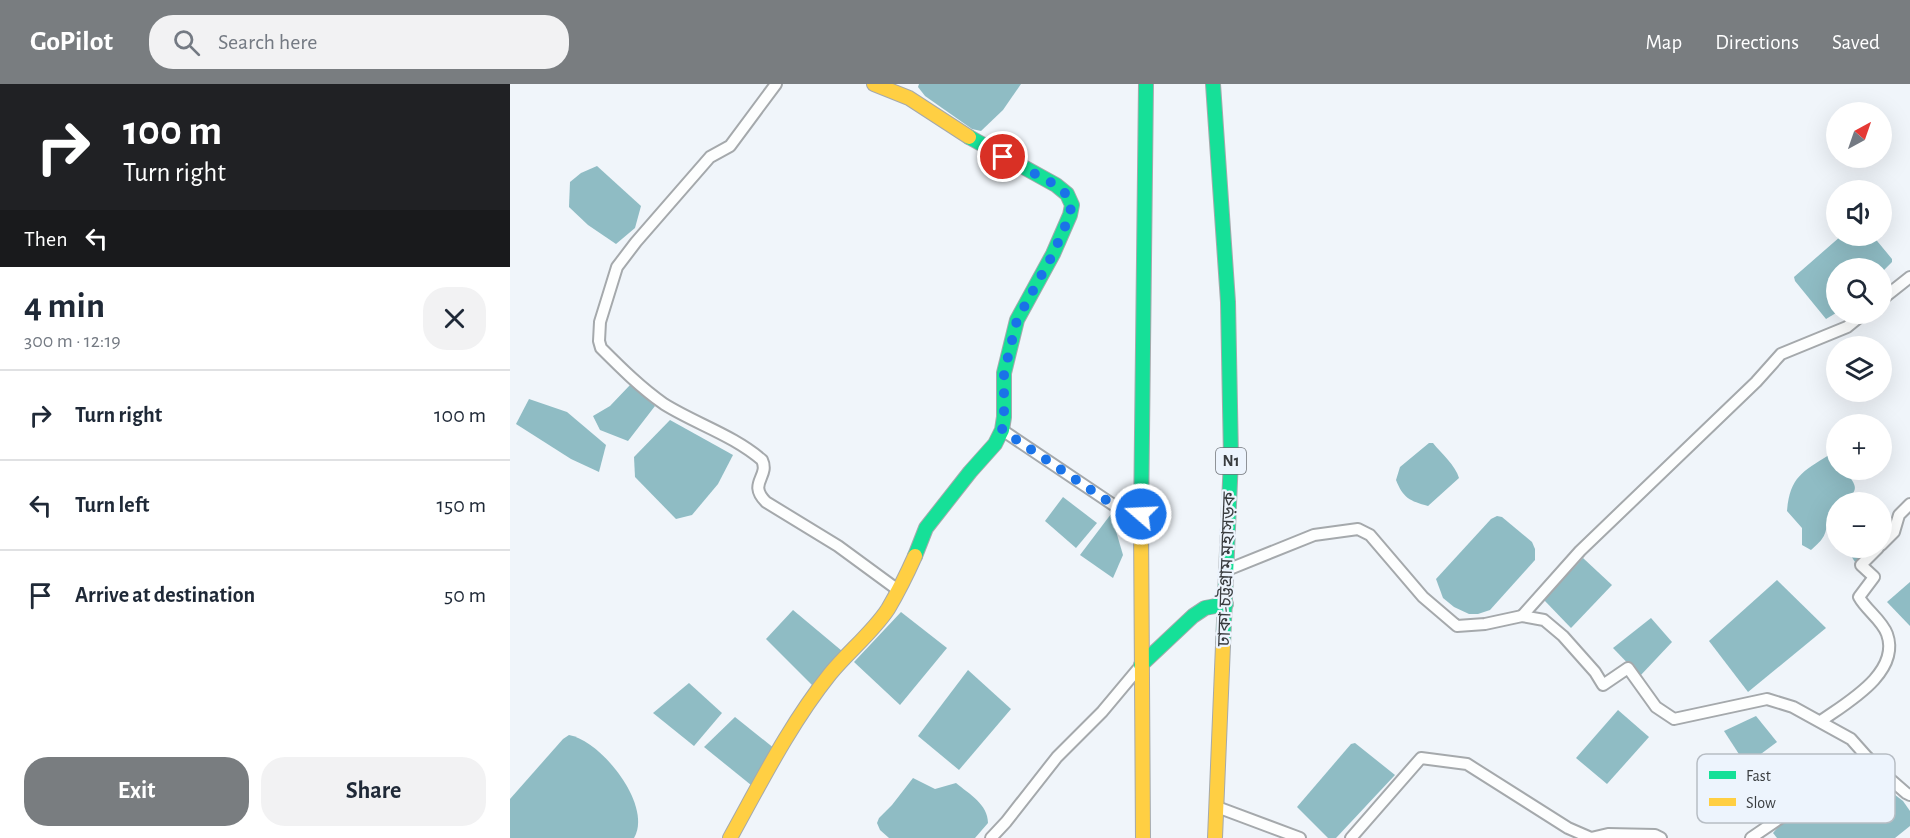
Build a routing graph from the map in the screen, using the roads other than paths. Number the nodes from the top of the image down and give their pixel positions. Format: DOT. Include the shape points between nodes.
graph roads {
  1 [pos="776,84"];
  2 [pos="874,84"];
  3 [pos="1146,84"];
  4 [pos="1213,84"];
  5 [pos="1910,277"];
  6 [pos="1892,291"];
  7 [pos="1851,324"];
  8 [pos="1002,430"];
  9 [pos="1910,504"];
  10 [pos="1141,514"];
  11 [pos="1892,534"];
  12 [pos="1868,558"];
  13 [pos="1227,570"];
  14 [pos="898,590"];
  15 [pos="1226,604"];
  16 [pos="1522,616"];
  17 [pos="1141,665"];
  18 [pos="1821,721"];
  19 [pos="1864,754"];
  20 [pos="1895,784"];
  21 [pos="1910,795"];
  22 [pos="1217,807"];
  23 [pos="1773,823"];
  24 [pos="730,838"];
  25 [pos="991,838"];
  26 [pos="1143,838"];
  27 [pos="1215,838"];
  28 [pos="1300,838"];
  29 [pos="1351,838"];
  30 [pos="1591,838"];
  31 [pos="1660,838"];
  32 [pos="1751,838"];
  1 -- 14 [label="street" via="730,146 710,157 617,267 600,322 599,340 601,348 635,381 665,404 762,460 758,489 766,502 838,546"];
  2 -- 8 [label="main road" via="909,98 1067,195 1070,215 1017,320 1004,373"];
  3 -- 10 [label="main road"];
  4 -- 13 [label="main road, ঢাকা-চট্টগ্রাম মহাসড়ক / N1" via="1228,302 1231,458"];
  5 -- 6 [label="street"];
  7 -- 16 [label="street" via="1781,354 1580,551"];
  8 -- 10 [label="street" via="1118,508"];
  8 -- 14 [label="main road" via="995,444 926,528"];
  9 -- 11 [label="street" via="1899,515"];
  10 -- 17 [label="main road"];
  12 -- 18 [label="street" via="1861,565 1874,577 1860,597 1887,634 1889,651 1883,670 1865,690"];
  13 -- 15 [label="main road, ঢাকা-চট্টগ্রাম মহাসড়ক / N1"];
  13 -- 16 [label="street" via="1314,535 1358,530 1370,535 1423,597 1457,626"];
  14 -- 24 [label="main road" via="887,610 830,674 801,715"];
  15 -- 17 [label="main road" via="1205,608 1193,616"];
  15 -- 22 [label="main road, ঢাকা-চট্টগ্রাম মহাসড়ক / N1"];
  16 -- 18 [label="street" via="1544,620 1603,684 1628,668 1656,707 1674,719 1767,699"];
  17 -- 25 [label="street" via="1057,757"];
  17 -- 26 [label="main road"];
  18 -- 19 [label="street" via="1851,739"];
  20 -- 21 [label="street"];
  22 -- 27 [label="main road, ঢাকা-চট্টগ্রাম মহাসড়ক / N1"];
  22 -- 28 [label="street"];
  23 -- 32 [label="street"];
  29 -- 30 [label="street" via="1421,758 1467,764 1568,828"];
  30 -- 31 [label="street" via="1608,834"];
}
